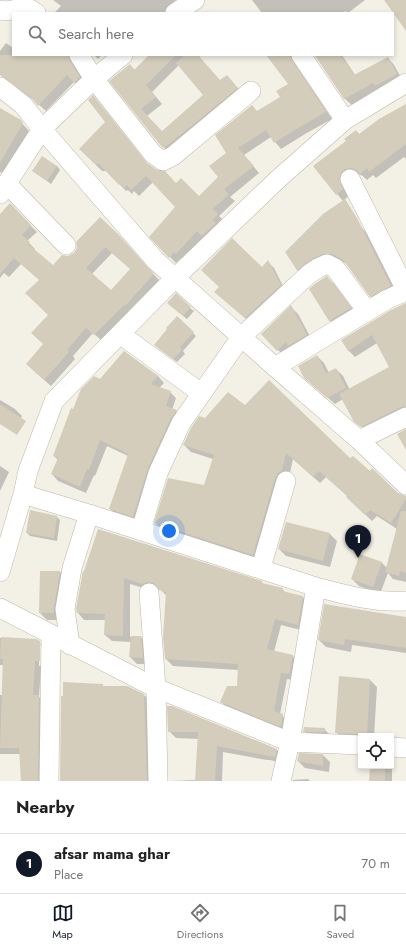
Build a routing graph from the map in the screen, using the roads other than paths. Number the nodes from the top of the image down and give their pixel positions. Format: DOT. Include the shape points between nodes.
graph roads {
  1 [pos="194,0"];
  2 [pos="0,10"];
  3 [pos="34,12"];
  4 [pos="176,12"];
  5 [pos="80,56"];
  6 [pos="122,56"];
  7 [pos="302,56"];
  8 [pos="94,79"];
  9 [pos="406,83"];
  10 [pos="0,87"];
  11 [pos="251,91"];
  12 [pos="345,120"];
  13 [pos="42,129"];
  14 [pos="350,179"];
  15 [pos="4,189"];
  16 [pos="66,246"];
  17 [pos="175,278"];
  18 [pos="406,290"];
  19 [pos="367,311"];
  20 [pos="120,334"];
  21 [pos="241,337"];
  22 [pos="275,367"];
  23 [pos="202,393"];
  24 [pos="406,417"];
  25 [pos="359,440"];
  26 [pos="286,481"];
  27 [pos="406,485"];
  28 [pos="23,494"];
  29 [pos="89,514"];
  30 [pos="141,530"];
  31 [pos="261,568"];
  32 [pos="0,572"];
  33 [pos="316,587"];
  34 [pos="149,593"];
  35 [pos="406,601"];
  36 [pos="0,608"];
  37 [pos="51,635"];
  38 [pos="70,645"];
  39 [pos="156,688"];
  40 [pos="290,742"];
  41 [pos="358,745"];
  42 [pos="394,747"];
  43 [pos="406,748"];
  44 [pos="49,781"];
  45 [pos="158,781"];
  46 [pos="281,781"];
  1 -- 4 [label="street"];
  2 -- 3 [label="street" via="11,11 27,7"];
  5 -- 8 [label="street"];
  6 -- 8 [label="street"];
  7 -- 12 [label="street"];
  8 -- 11 [label="street" via="153,154 163,161 173,156"];
  8 -- 13 [label="street"];
  9 -- 12 [label="street"];
  10 -- 13 [label="street" via="23,105"];
  12 -- 17 [label="street" via="277,180"];
  13 -- 15 [label="street"];
  13 -- 17 [label="street" via="156,261"];
  14 -- 18 [label="street"];
  15 -- 16 [label="street"];
  17 -- 20 [label="street"];
  17 -- 21 [label="street"];
  18 -- 19 [label="street"];
  19 -- 21 [label="street" via="335,268 327,264 309,274"];
  19 -- 22 [label="street"];
  20 -- 23 [label="street"];
  20 -- 28 [label="street" via="54,401 28,471"];
  21 -- 22 [label="street"];
  21 -- 23 [label="street"];
  22 -- 25 [label="street"];
  23 -- 30 [label="street" via="180,424 168,450 158,473"];
  24 -- 25 [label="street"];
  25 -- 27 [label="street"];
  26 -- 31 [label="street"];
  28 -- 29 [label="street"];
  28 -- 32 [label="street"];
  29 -- 30 [label="street"];
  29 -- 38 [label="street" via="72,568 65,609"];
  30 -- 31 [label="street"];
  31 -- 33 [label="street"];
  33 -- 35 [label="street" via="376,600"];
  33 -- 40 [label="street"];
  34 -- 39 [label="street"];
  36 -- 37 [label="street"];
  37 -- 38 [label="street"];
  37 -- 44 [label="street"];
  38 -- 39 [label="street"];
  39 -- 40 [label="street"];
  39 -- 45 [label="street"];
  40 -- 41 [label="street"];
  40 -- 46 [label="street"];
  42 -- 43 [label="street"];
}
